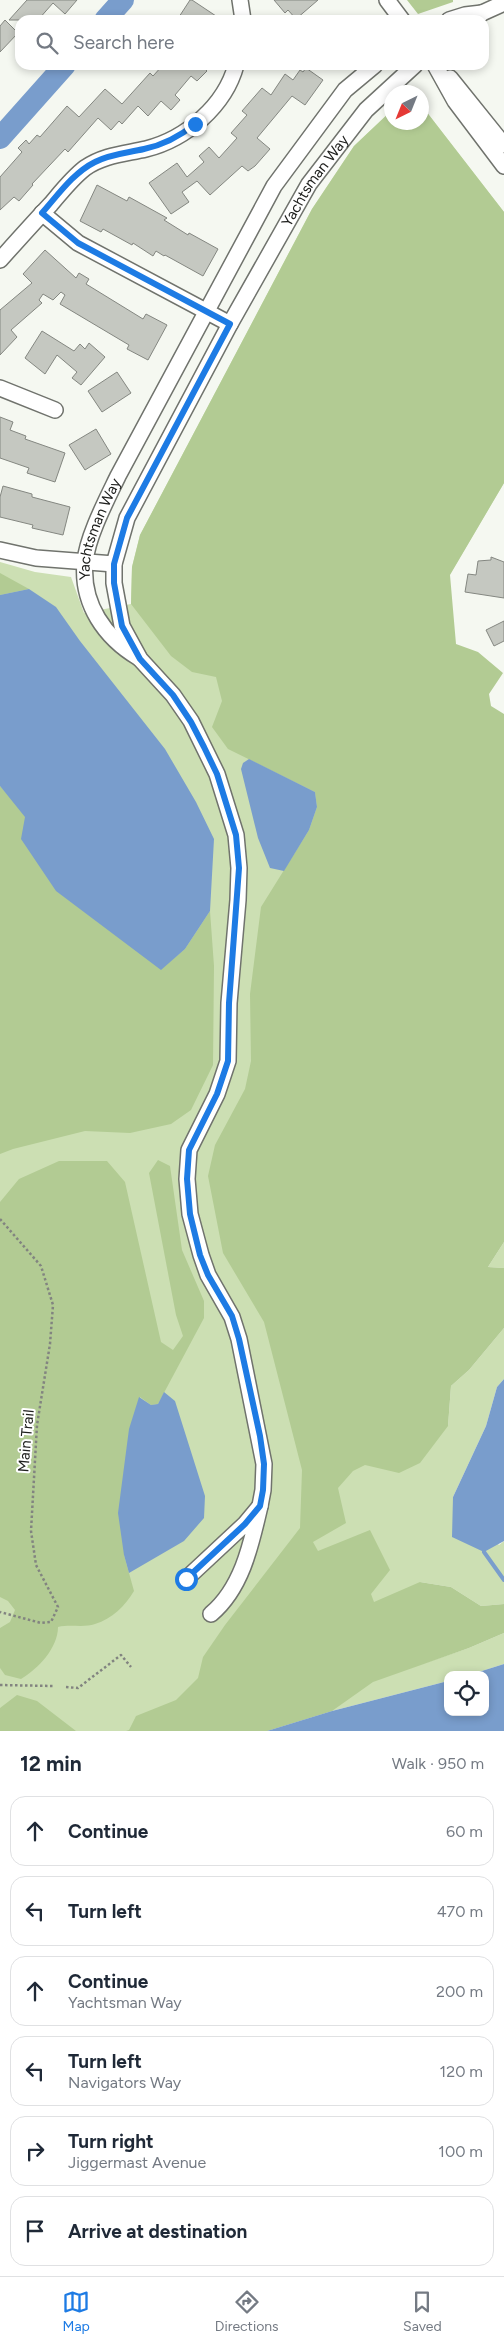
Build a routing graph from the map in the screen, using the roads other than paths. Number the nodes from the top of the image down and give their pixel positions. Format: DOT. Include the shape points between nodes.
graph roads {
  1 [pos="240,0"];
  2 [pos="387,0"];
  3 [pos="504,2"];
  4 [pos="242,15"];
  5 [pos="398,15"];
  6 [pos="481,15"];
  7 [pos="234,70"];
  8 [pos="369,70"];
  9 [pos="410,70"];
  10 [pos="438,70"];
  11 [pos="442,70"];
  12 [pos="504,145"];
  13 [pos="504,166"];
  14 [pos="42,213"];
  15 [pos="0,260"];
  16 [pos="207,312"];
  17 [pos="230,324"];
  18 [pos="0,388"];
  19 [pos="55,410"];
  20 [pos="0,550"];
  21 [pos="85,562"];
  22 [pos="114,564"];
  23 [pos="140,659"];
  24 [pos="260,1506"];
  25 [pos="186,1579"];
  26 [pos="211,1614"];
  1 -- 4 [label="street"];
  2 -- 5 [label="street"];
  3 -- 6 [label="street"];
  7 -- 14 [label="street" via="224,93 182,134 145,149 94,162 73,178"];
  8 -- 16 [label="street, Yachtsman Way" via="346,90 274,186"];
  9 -- 17 [label="street, Yachtsman Way" via="346,132 308,184"];
  10 -- 13 [label="street" via="456,101"];
  11 -- 12 [label="street"];
  14 -- 15 [label="street"];
  14 -- 16 [label="street" via="78,243"];
  16 -- 17 [label="street"];
  16 -- 21 [label="street, Yachtsman Way" via="118,476 99,516"];
  17 -- 22 [label="street, Yachtsman Way" via="127,518"];
  18 -- 19 [label="street"];
  20 -- 21 [label="street" via="36,558"];
  21 -- 22 [label="street"];
  21 -- 23 [label="street, Yachtsman Way" via="92,607 103,628 120,647"];
  22 -- 23 [label="street, Yachtsman Way" via="122,626"];
  23 -- 24 [label="street" via="173,695 191,722 217,774 236,835 238,900 229,1003 228,1061 217,1094 189,1150 187,1179 190,1214 200,1255 232,1316 239,1339 264,1464"];
  24 -- 25 [label="street"];
  24 -- 26 [label="street" via="235,1586 223,1604"];
}
